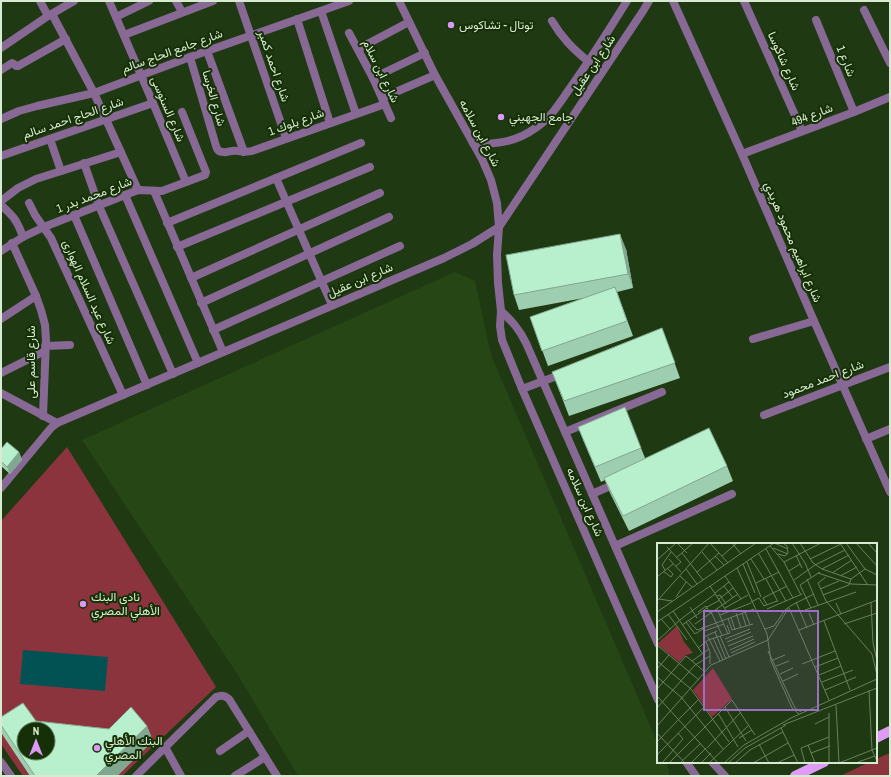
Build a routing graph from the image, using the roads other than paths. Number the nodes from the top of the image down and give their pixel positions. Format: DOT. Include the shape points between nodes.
graph roads {
  1 [pos="40,1"];
  2 [pos="74,1"];
  3 [pos="109,1"];
  4 [pos="149,1"];
  5 [pos="176,1"];
  6 [pos="213,1"];
  7 [pos="239,1"];
  8 [pos="349,1"];
  9 [pos="399,1"];
  10 [pos="627,1"];
  11 [pos="649,1"];
  12 [pos="673,1"];
  13 [pos="744,1"];
  14 [pos="864,10"];
  15 [pos="322,11"];
  16 [pos="182,12"];
  17 [pos="50,15"];
  18 [pos="116,17"];
  19 [pos="297,19"];
  20 [pos="816,20"];
  21 [pos="552,21"];
  22 [pos="409,22"];
  23 [pos="349,34"];
  24 [pos="124,35"];
  25 [pos="251,36"];
  26 [pos="66,39"];
  27 [pos="1,48"];
  28 [pos="358,49"];
  29 [pos="207,51"];
  30 [pos="424,53"];
  31 [pos="190,57"];
  32 [pos="589,62"];
  33 [pos="890,63"];
  34 [pos="1,70"];
  35 [pos="141,75"];
  36 [pos="435,75"];
  37 [pos="373,78"];
  38 [pos="94,93"];
  39 [pos="890,97"];
  40 [pos="384,101"];
  41 [pos="153,102"];
  42 [pos="182,112"];
  43 [pos="854,112"];
  44 [pos="356,114"];
  45 [pos="391,118"];
  46 [pos="1,119"];
  47 [pos="106,119"];
  48 [pos="330,123"];
  49 [pos="802,131"];
  50 [pos="286,138"];
  51 [pos="50,139"];
  52 [pos="361,143"];
  53 [pos="473,143"];
  54 [pos="216,146"];
  55 [pos="121,152"];
  56 [pos="244,152"];
  57 [pos="742,154"];
  58 [pos="1,156"];
  59 [pos="84,163"];
  60 [pos="370,167"];
  61 [pos="61,171"];
  62 [pos="276,178"];
  63 [pos="186,182"];
  64 [pos="138,190"];
  65 [pos="154,191"];
  66 [pos="380,193"];
  67 [pos="125,195"];
  68 [pos="1,201"];
  69 [pos="29,202"];
  70 [pos="287,202"];
  71 [pos="1,206"];
  72 [pos="99,206"];
  73 [pos="74,216"];
  74 [pos="389,217"];
  75 [pos="167,223"];
  76 [pos="44,227"];
  77 [pos="499,227"];
  78 [pos="299,229"];
  79 [pos="24,237"];
  80 [pos="12,243"];
  81 [pos="400,246"];
  82 [pos="177,247"];
  83 [pos="1,251"];
  84 [pos="310,253"];
  85 [pos="191,278"];
  86 [pos="322,281"];
  87 [pos="36,296"];
  88 [pos="201,303"];
  89 [pos="332,305"];
  90 [pos="501,311"];
  91 [pos="1,319"];
  92 [pos="814,321"];
  93 [pos="213,330"];
  94 [pos="753,339"];
  95 [pos="70,345"];
  96 [pos="45,348"];
  97 [pos="223,352"];
  98 [pos="198,363"];
  99 [pos="890,367"];
  100 [pos="570,371"];
  101 [pos="1,373"];
  102 [pos="173,374"];
  103 [pos="542,382"];
  104 [pos="147,385"];
  105 [pos="842,385"];
  106 [pos="522,389"];
  107 [pos="662,392"];
  108 [pos="1,393"];
  109 [pos="123,395"];
  110 [pos="764,414"];
  111 [pos="43,416"];
  112 [pos="57,424"];
  113 [pos="890,429"];
  114 [pos="564,432"];
  115 [pos="866,439"];
  116 [pos="627,478"];
  117 [pos="4,479"];
  118 [pos="1,488"];
  119 [pos="890,492"];
  120 [pos="592,494"];
  121 [pos="732,494"];
  122 [pos="615,546"];
  123 [pos="657,642"];
  124 [pos="657,698"];
  125 [pos="249,731"];
  126 [pos="890,731"];
  127 [pos="877,738"];
  128 [pos="165,747"];
  129 [pos="220,751"];
  130 [pos="265,757"];
  131 [pos="1,762"];
  132 [pos="687,763"];
  133 [pos="713,763"];
  134 [pos="822,763"];
  135 [pos="11,776"];
  136 [pos="136,776"];
  137 [pos="181,776"];
  138 [pos="235,776"];
  139 [pos="277,776"];
  140 [pos="696,776"];
  141 [pos="725,776"];
  142 [pos="794,776"];
  1 -- 17 [label="street"];
  2 -- 17 [label="street"];
  3 -- 18 [label="street, شارع السنوسى"];
  4 -- 18 [label="street"];
  5 -- 16 [label="street"];
  6 -- 16 [label="street"];
  7 -- 25 [label="street, شارع احمد كمبر"];
  8 -- 15 [label="street, شارع جامع الحاج سالم"];
  9 -- 22 [label="street, شارع ابن سلامه"];
  10 -- 32 [label="street, شارع ابن عقيل"];
  11 -- 77 [label="street, شارع ابن عقيل"];
  12 -- 57 [label="street, شارع ابراهيم محمود هريدي"];
  13 -- 49 [label="street, شارع شاكوسا"];
  14 -- 33 [label="street"];
  15 -- 19 [label="street, شارع جامع الحاج سالم"];
  15 -- 44 [label="street"];
  16 -- 24 [label="street"];
  17 -- 26 [label="street"];
  17 -- 27 [label="street"];
  18 -- 24 [label="street, شارع السنوسى"];
  19 -- 25 [label="street, شارع جامع الحاج سالم"];
  19 -- 48 [label="street"];
  20 -- 43 [label="street, شارع 1"];
  21 -- 32 [label="street" via="576,52"];
  22 -- 28 [label="street"];
  22 -- 30 [label="street, شارع ابن سلامه"];
  23 -- 28 [label="street, شارع ابن سلام"];
  24 -- 35 [label="street, شارع السنوسى"];
  25 -- 29 [label="street, شارع جامع الحاج سالم"];
  25 -- 50 [label="street, شارع احمد كمبر"];
  26 -- 34 [label="street" via="18,66 12,63"];
  26 -- 38 [label="street"];
  28 -- 37 [label="street, شارع ابن سلام"];
  29 -- 31 [label="street, شارع جامع الحاج سالم"];
  29 -- 56 [label="street"];
  30 -- 36 [label="street, شارع ابن سلامه"];
  30 -- 37 [label="street"];
  31 -- 35 [label="street, شارع جامع الحاج سالم"];
  31 -- 54 [label="street, شارع الخرسا"];
  32 -- 53 [label="street, شارع ابن عقيل" via="553,112 534,130 499,143"];
  35 -- 38 [label="street, شارع جامع الحاج سالم"];
  35 -- 41 [label="street, شارع السنوسى"];
  36 -- 40 [label="street, شارع بلوك 1"];
  36 -- 53 [label="street, شارع ابن سلامه"];
  37 -- 40 [label="street, شارع ابن سلام"];
  38 -- 46 [label="street, شارع جامع الحاج سالم" via="19,111"];
  38 -- 47 [label="street"];
  39 -- 43 [label="street, شارع 494"];
  40 -- 44 [label="street, شارع بلوك 1"];
  40 -- 45 [label="street, شارع ابن سلام"];
  41 -- 47 [label="street, شارع الحاج احمد سالم"];
  41 -- 63 [label="street, شارع السنوسى"];
  42 -- 63 [label="street, شارع محمد بدر 1" via="206,172 203,176"];
  43 -- 49 [label="street, شارع 494"];
  44 -- 48 [label="street, شارع بلوك 1"];
  47 -- 51 [label="street, شارع الحاج احمد سالم"];
  47 -- 55 [label="street"];
  48 -- 50 [label="street, شارع بلوك 1"];
  49 -- 57 [label="street, شارع 494"];
  50 -- 56 [label="street, شارع بلوك 1"];
  51 -- 58 [label="street, شارع الحاج احمد سالم"];
  51 -- 61 [label="street"];
  52 -- 62 [label="street"];
  53 -- 77 [label="street, شارع ابن سلامه" via="491,180 497,203"];
  54 -- 56 [label="street, شارع بلوك 1" via="221,152"];
  55 -- 59 [label="street"];
  55 -- 64 [label="street"];
  57 -- 92 [label="street, شارع ابراهيم محمود هريدي"];
  59 -- 61 [label="street"];
  59 -- 72 [label="street"];
  60 -- 70 [label="street"];
  61 -- 68 [label="street" via="27,183"];
  62 -- 70 [label="street"];
  62 -- 75 [label="street"];
  63 -- 65 [label="street, شارع محمد بدر 1" via="162,191"];
  64 -- 65 [label="street, شارع محمد بدر 1"];
  64 -- 67 [label="street, شارع محمد بدر 1"];
  65 -- 75 [label="street"];
  66 -- 78 [label="street"];
  67 -- 72 [label="street, شارع محمد بدر 1"];
  67 -- 98 [label="street"];
  69 -- 76 [label="street, شارع عبد السلام الهوارى" via="35,216"];
  70 -- 78 [label="street"];
  70 -- 82 [label="street"];
  71 -- 79 [label="street" via="16,219"];
  72 -- 73 [label="street, شارع محمد بدر 1"];
  72 -- 102 [label="street"];
  73 -- 76 [label="street, شارع محمد بدر 1"];
  73 -- 104 [label="street"];
  74 -- 84 [label="street"];
  75 -- 82 [label="street"];
  76 -- 79 [label="street, شارع محمد بدر 1"];
  76 -- 109 [label="street, شارع عبد السلام الهوارى" via="54,243"];
  77 -- 89 [label="street, شارع ابن عقيل" via="458,251"];
  77 -- 90 [label="street, شارع ابن سلامه" via="497,255"];
  78 -- 84 [label="street"];
  78 -- 85 [label="street"];
  79 -- 80 [label="street, شارع محمد بدر 1"];
  80 -- 83 [label="street, شارع محمد بدر 1"];
  80 -- 87 [label="street, شارع قاسم على"];
  81 -- 86 [label="street"];
  82 -- 85 [label="street"];
  84 -- 86 [label="street"];
  84 -- 88 [label="street"];
  85 -- 88 [label="street"];
  86 -- 89 [label="street"];
  86 -- 93 [label="street"];
  87 -- 91 [label="street"];
  87 -- 96 [label="street, شارع قاسم على" via="45,325"];
  88 -- 93 [label="street"];
  89 -- 97 [label="street, شارع ابن عقيل"];
  90 -- 103 [label="street, شارع ابن سلامه" via="520,331"];
  90 -- 106 [label="street, شارع ابن سلامه" via="502,340"];
  92 -- 94 [label="street"];
  92 -- 105 [label="street, شارع ابراهيم محمود هريدي"];
  93 -- 97 [label="street"];
  95 -- 96 [label="street"];
  96 -- 101 [label="street"];
  96 -- 111 [label="street, شارع قاسم على"];
  97 -- 98 [label="street, شارع ابن عقيل"];
  98 -- 102 [label="street, شارع ابن عقيل"];
  99 -- 105 [label="street, شارع احمد محمود"];
  100 -- 103 [label="street"];
  102 -- 104 [label="street, شارع ابن عقيل"];
  103 -- 106 [label="street"];
  103 -- 114 [label="street, شارع ابن سلامه"];
  104 -- 109 [label="street, شارع ابن عقيل"];
  105 -- 110 [label="street, شارع احمد محمود"];
  105 -- 115 [label="street, شارع ابراهيم محمود هريدي"];
  106 -- 124 [label="street, شارع ابن سلامه"];
  107 -- 114 [label="street"];
  108 -- 111 [label="street"];
  109 -- 112 [label="street, شارع ابن عقيل"];
  111 -- 112 [label="street"];
  112 -- 117 [label="street, شارع ابن عقيل"];
  113 -- 115 [label="street"];
  114 -- 120 [label="street, شارع ابن سلامه"];
  115 -- 119 [label="street, شارع ابراهيم محمود هريدي"];
  116 -- 120 [label="street"];
  117 -- 118 [label="street, شارع ابن عقيل"];
  120 -- 122 [label="street, شارع ابن سلامه"];
  121 -- 122 [label="street"];
  122 -- 123 [label="street, شارع ابن سلامه"];
  125 -- 128 [label="street" via="229,699 222,695 216,697"];
  125 -- 129 [label="street"];
  125 -- 130 [label="street"];
  126 -- 127 [label="main road"];
  128 -- 136 [label="street"];
  128 -- 137 [label="street"];
  130 -- 138 [label="street"];
  130 -- 139 [label="street"];
  131 -- 135 [label="street"];
  132 -- 140 [label="street"];
  133 -- 141 [label="street"];
  134 -- 142 [label="main road"];
}
